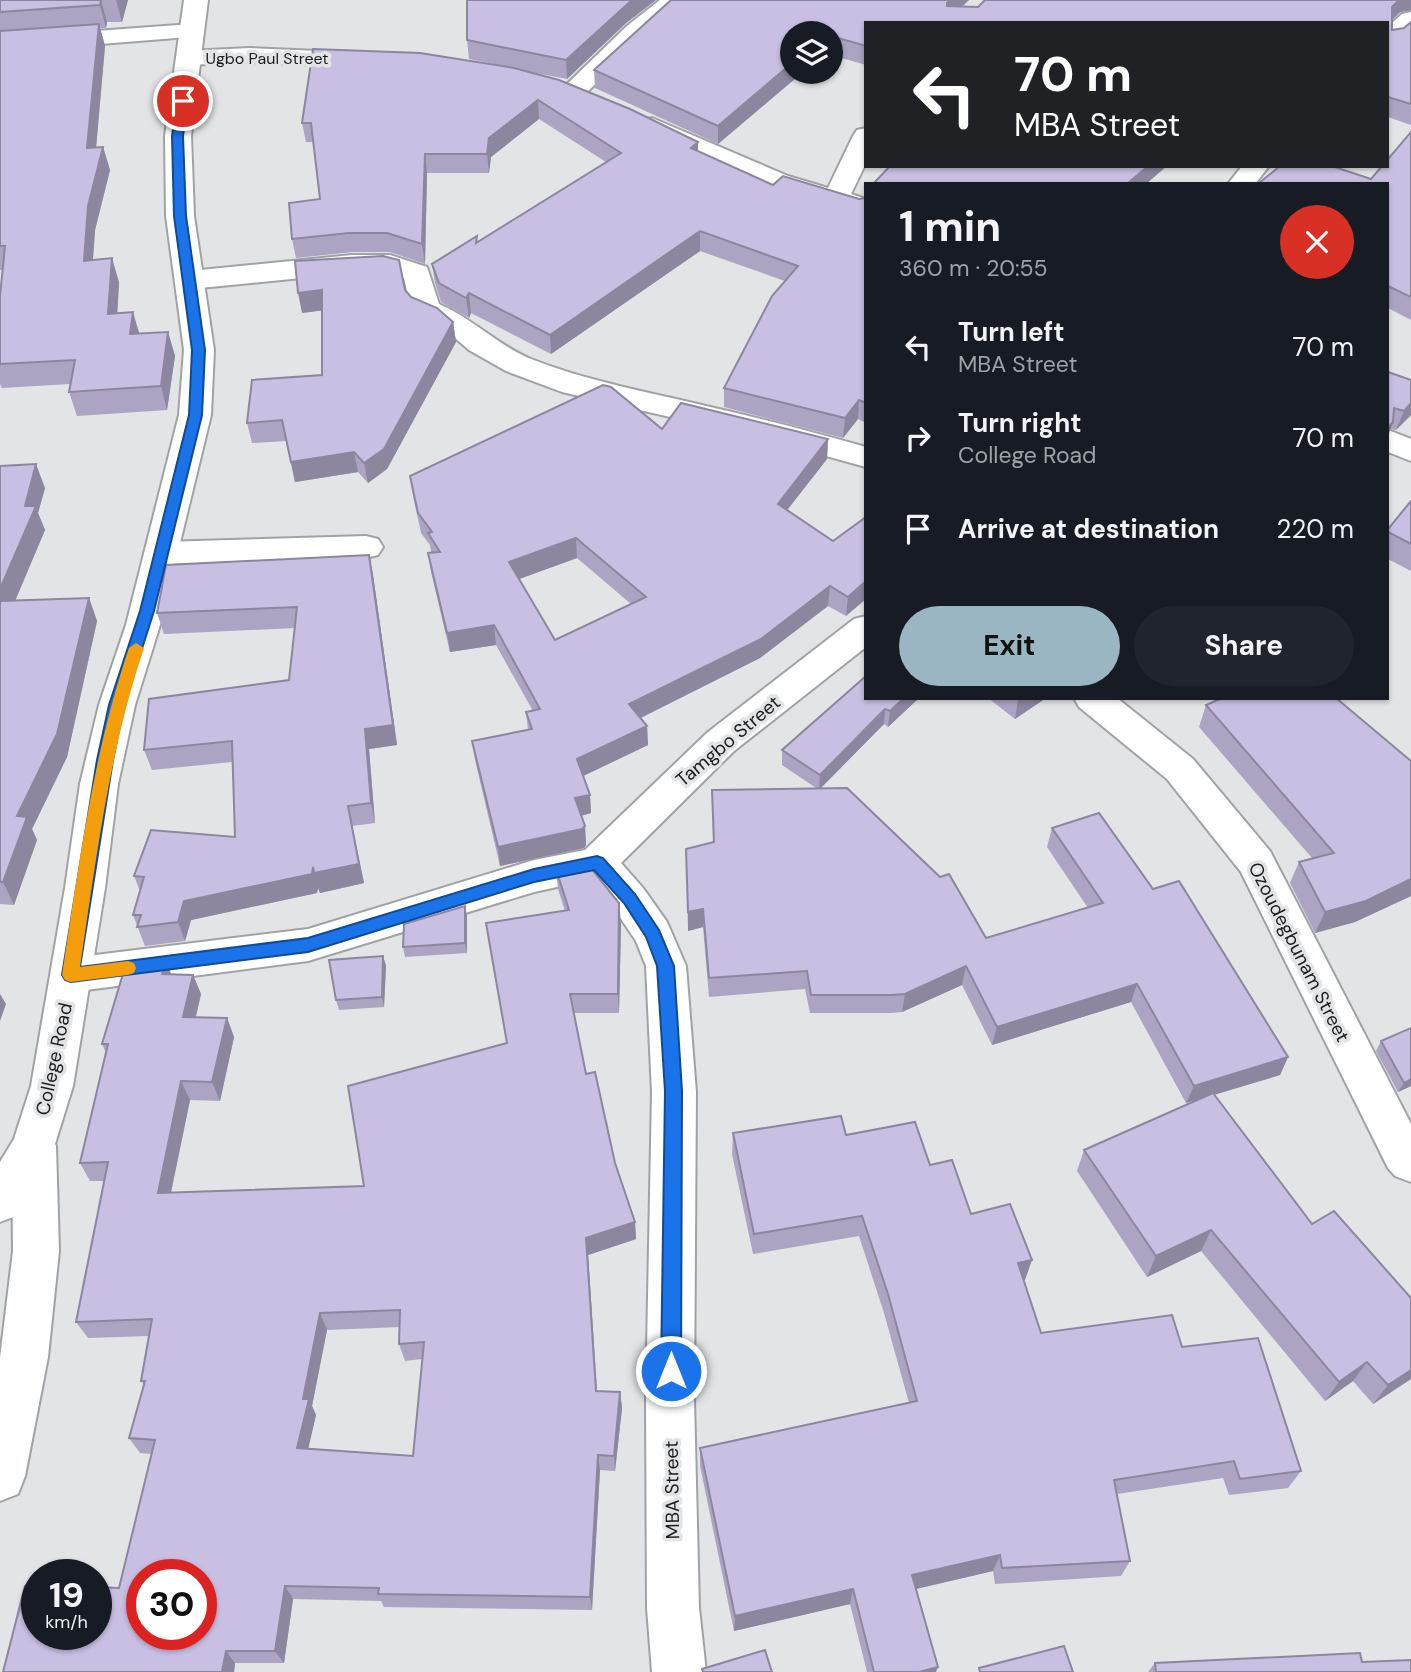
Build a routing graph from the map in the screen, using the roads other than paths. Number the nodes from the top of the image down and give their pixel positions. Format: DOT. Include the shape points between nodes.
graph roads {
  1 [pos="675,0"];
  2 [pos="1411,19"];
  3 [pos="192,30"];
  4 [pos="1389,38"];
  5 [pos="0,45"];
  6 [pos="384,61"];
  7 [pos="546,84"];
  8 [pos="635,117"];
  9 [pos="864,140"];
  10 [pos="1254,168"];
  11 [pos="1243,182"];
  12 [pos="835,198"];
  13 [pos="864,206"];
  14 [pos="190,280"];
  15 [pos="1389,440"];
  16 [pos="1411,451"];
  17 [pos="864,456"];
  18 [pos="366,547"];
  19 [pos="161,552"];
  20 [pos="864,630"];
  21 [pos="1095,700"];
  22 [pos="597,863"];
  23 [pos="71,975"];
  24 [pos="34,1146"];
  25 [pos="1411,1163"];
  26 [pos="0,1202"];
  27 [pos="0,1476"];
  28 [pos="679,1672"];
  1 -- 7 [label="street" via="636,31 584,96"];
  2 -- 4 [label="street"];
  3 -- 5 [label="street, Ugbo Paul Street"];
  3 -- 6 [label="street, Ugbo Paul Street" via="250,55"];
  3 -- 14 [label="street, College Road" via="178,136 180,216"];
  8 -- 12 [label="street" via="735,165"];
  9 -- 12 [label="street"];
  10 -- 11 [label="street"];
  12 -- 13 [label="street"];
  14 -- 17 [label="street" via="340,264 390,264 417,273 426,309 451,320 517,364 573,385"];
  14 -- 19 [label="street, College Road" via="198,350 195,415"];
  15 -- 16 [label="street"];
  18 -- 19 [label="street"];
  19 -- 23 [label="street, College Road" via="99,785"];
  20 -- 22 [label="street, Tamgbo Street" via="739,726"];
  21 -- 25 [label="street, Ozoudegbunam Street" via="1181,769 1256,862 1355,1063"];
  22 -- 23 [label="street" via="534,876 308,945"];
  22 -- 28 [label="street, MBA Street" via="653,934 666,966 674,1091 670,1399 673,1608"];
  23 -- 24 [label="street, College Road" via="52,1086"];
  24 -- 26 [label="street, College Road"];
  24 -- 27 [label="street" via="36,1251 24,1357"];
}
